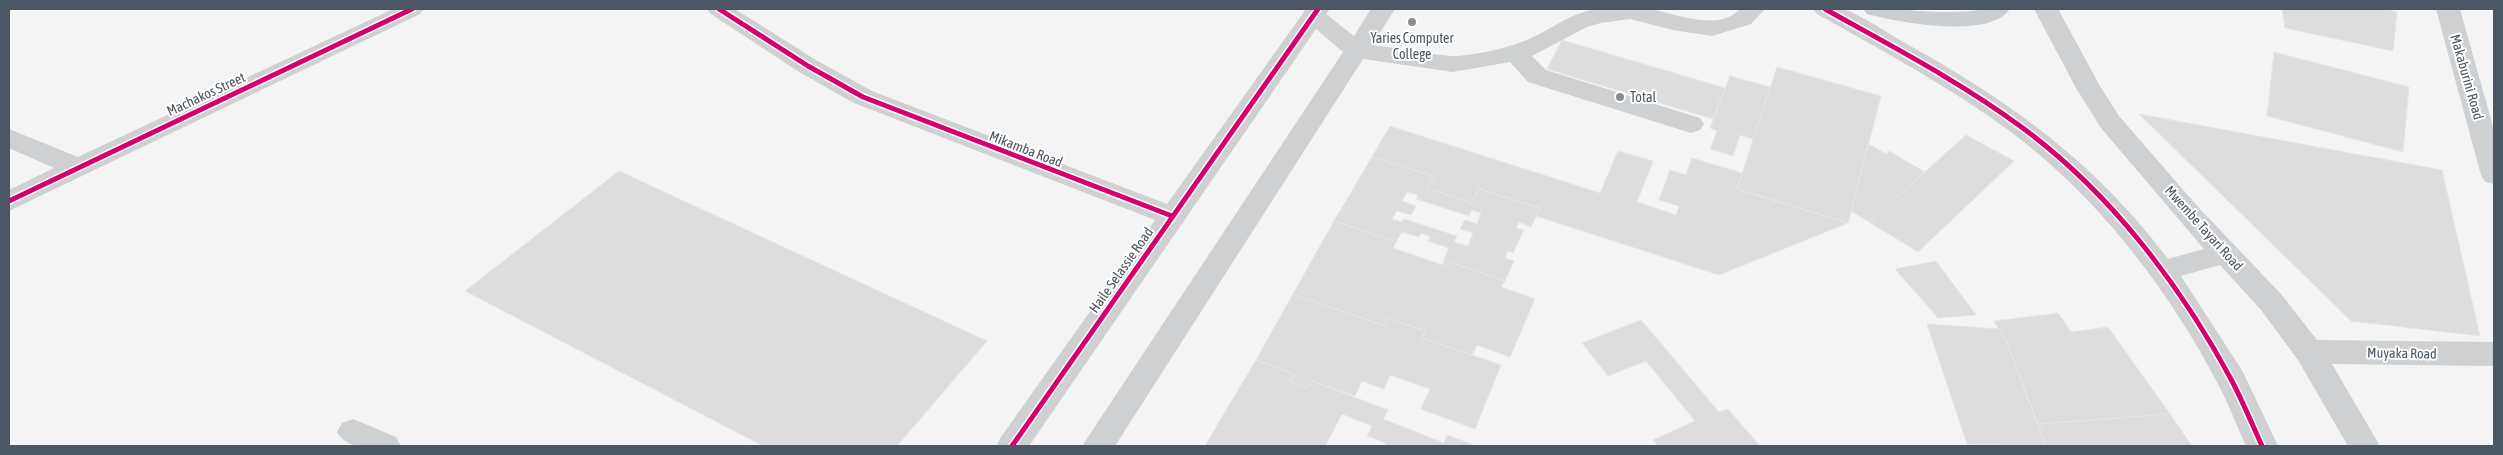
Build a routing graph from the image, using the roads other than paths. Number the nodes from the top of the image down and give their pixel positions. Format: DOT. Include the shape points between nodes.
graph roads {
  1 [pos="412,9"];
  2 [pos="719,9"];
  3 [pos="1383,9"];
  4 [pos="1753,9"];
  5 [pos="1825,9"];
  6 [pos="1875,9"];
  7 [pos="1998,9"];
  8 [pos="2046,9"];
  9 [pos="2448,9"];
  10 [pos="1630,10"];
  11 [pos="1315,12"];
  12 [pos="1356,50"];
  13 [pos="1516,53"];
  14 [pos="1691,124"];
  15 [pos="9,138"];
  16 [pos="78,168"];
  17 [pos="2494,175"];
  18 [pos="9,201"];
  19 [pos="1172,216"];
  20 [pos="2227,253"];
  21 [pos="2161,271"];
  22 [pos="2309,352"];
  23 [pos="2494,354"];
  24 [pos="353,432"];
  25 [pos="385,446"];
  26 [pos="1012,446"];
  27 [pos="1098,446"];
  28 [pos="2262,446"];
  29 [pos="2364,446"];
  1 -- 16 [label="street, Machakos Street"];
  2 -- 19 [label="street, Mikamba Road" via="789,56 863,97"];
  3 -- 12 [label="street"];
  4 -- 10 [label="street" via="1743,19 1712,28 1673,24"];
  5 -- 21 [label="street" via="1961,86 2046,146 2082,179"];
  6 -- 7 [label="main road" via="1910,16 1955,19"];
  8 -- 20 [label="street, Mwembe Tayari Road" via="2110,122 2189,215"];
  9 -- 17 [label="street, Makaburini Road"];
  10 -- 13 [label="street" via="1579,22"];
  11 -- 12 [label="street"];
  11 -- 19 [label="street, Haile Selassie Road"];
  12 -- 13 [label="street" via="1453,64"];
  12 -- 27 [label="street"];
  13 -- 14 [label="street" via="1538,76"];
  15 -- 16 [label="street"];
  16 -- 18 [label="street, Machakos Street"];
  19 -- 26 [label="street, Haile Selassie Road"];
  20 -- 21 [label="street"];
  20 -- 22 [label="street, Mwembe Tayari Road" via="2271,302"];
  21 -- 28 [label="street" via="2197,322 2232,381"];
  22 -- 23 [label="street, Muyaka Road"];
  22 -- 29 [label="street, Mwembe Tayari Road"];
  24 -- 25 [label="street"];
}
